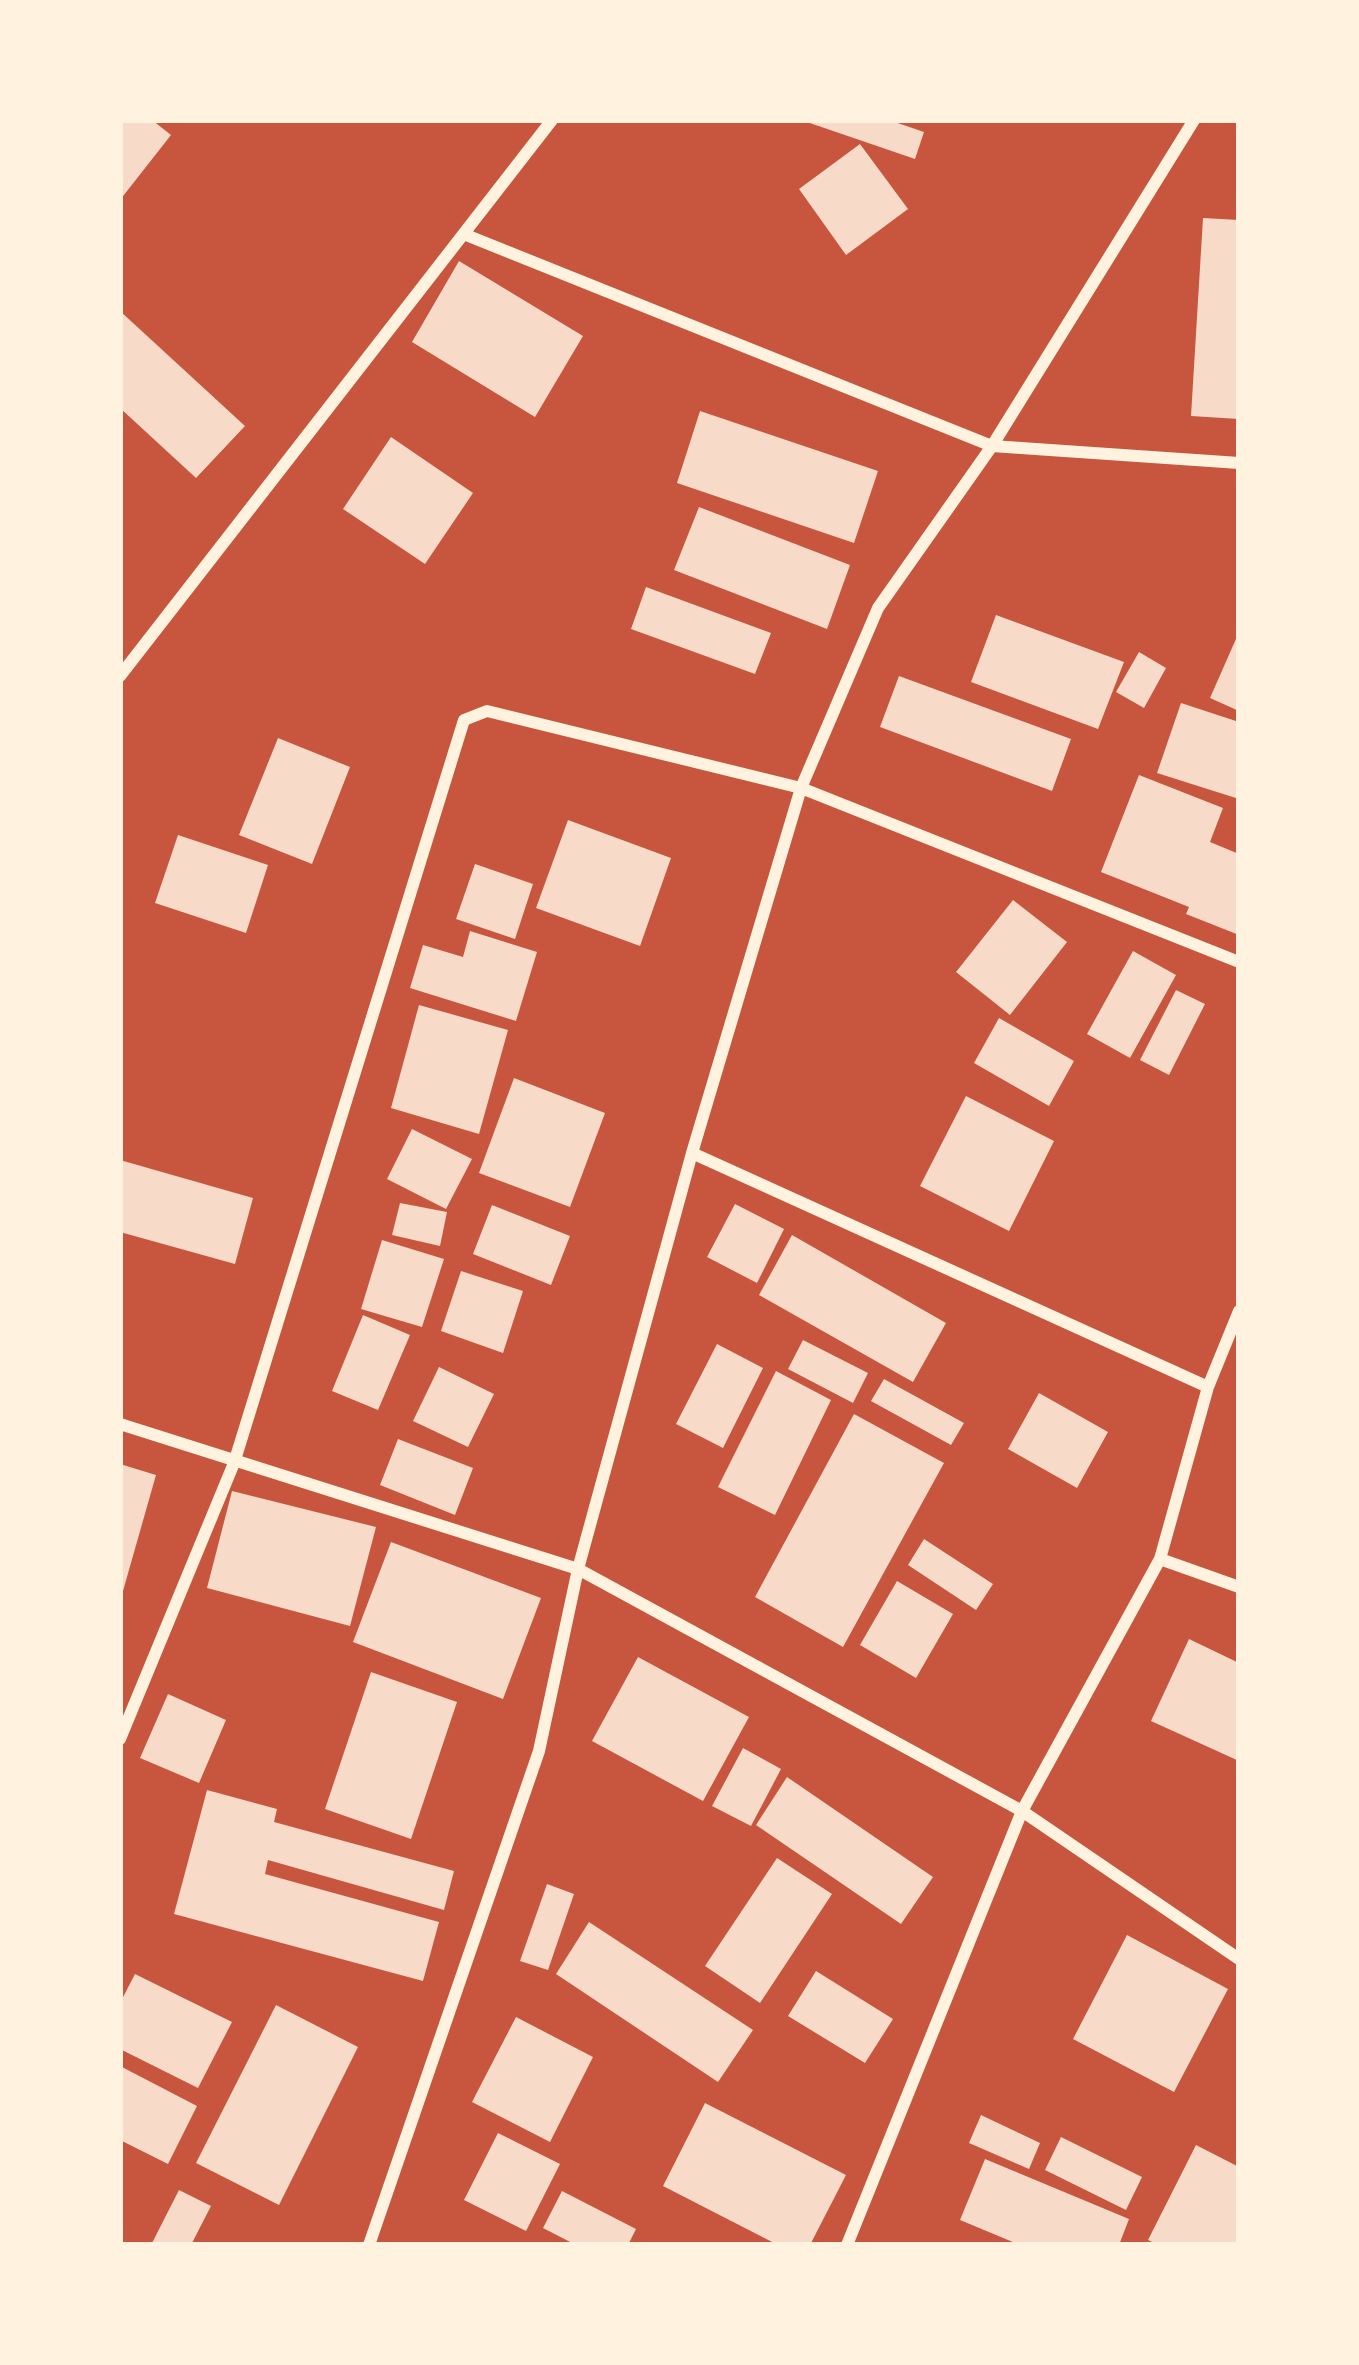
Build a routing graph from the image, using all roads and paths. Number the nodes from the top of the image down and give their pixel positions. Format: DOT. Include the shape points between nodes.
graph roads {
  1 [pos="552,120"];
  2 [pos="1194,120"];
  3 [pos="466,236"];
  4 [pos="992,446"];
  5 [pos="1239,463"];
  6 [pos="120,676"];
  7 [pos="801,788"];
  8 [pos="1239,962"];
  9 [pos="692,1153"];
  10 [pos="1239,1311"];
  11 [pos="1208,1387"];
  12 [pos="120,1424"];
  13 [pos="234,1463"];
  14 [pos="1160,1559"];
  15 [pos="578,1569"];
  16 [pos="1239,1587"];
  17 [pos="120,1739"];
  18 [pos="1022,1811"];
  19 [pos="1239,1959"];
  20 [pos="368,2245"];
  21 [pos="847,2245"];
  1 -- 3 [label="street"];
  2 -- 4 [label="street"];
  3 -- 4 [label="street"];
  3 -- 6 [label="street"];
  4 -- 5 [label="street"];
  4 -- 7 [label="street" via="878,608"];
  7 -- 8 [label="street"];
  7 -- 9 [label="street"];
  7 -- 13 [label="street" via="487,711 464,720"];
  9 -- 11 [label="street"];
  9 -- 15 [label="street"];
  10 -- 11 [label="street"];
  11 -- 14 [label="street"];
  12 -- 13 [label="street"];
  13 -- 15 [label="street"];
  13 -- 17 [label="street"];
  14 -- 16 [label="street"];
  14 -- 18 [label="street"];
  15 -- 18 [label="street"];
  15 -- 20 [label="street" via="539,1751"];
  18 -- 19 [label="street"];
  18 -- 21 [label="street"];
}
